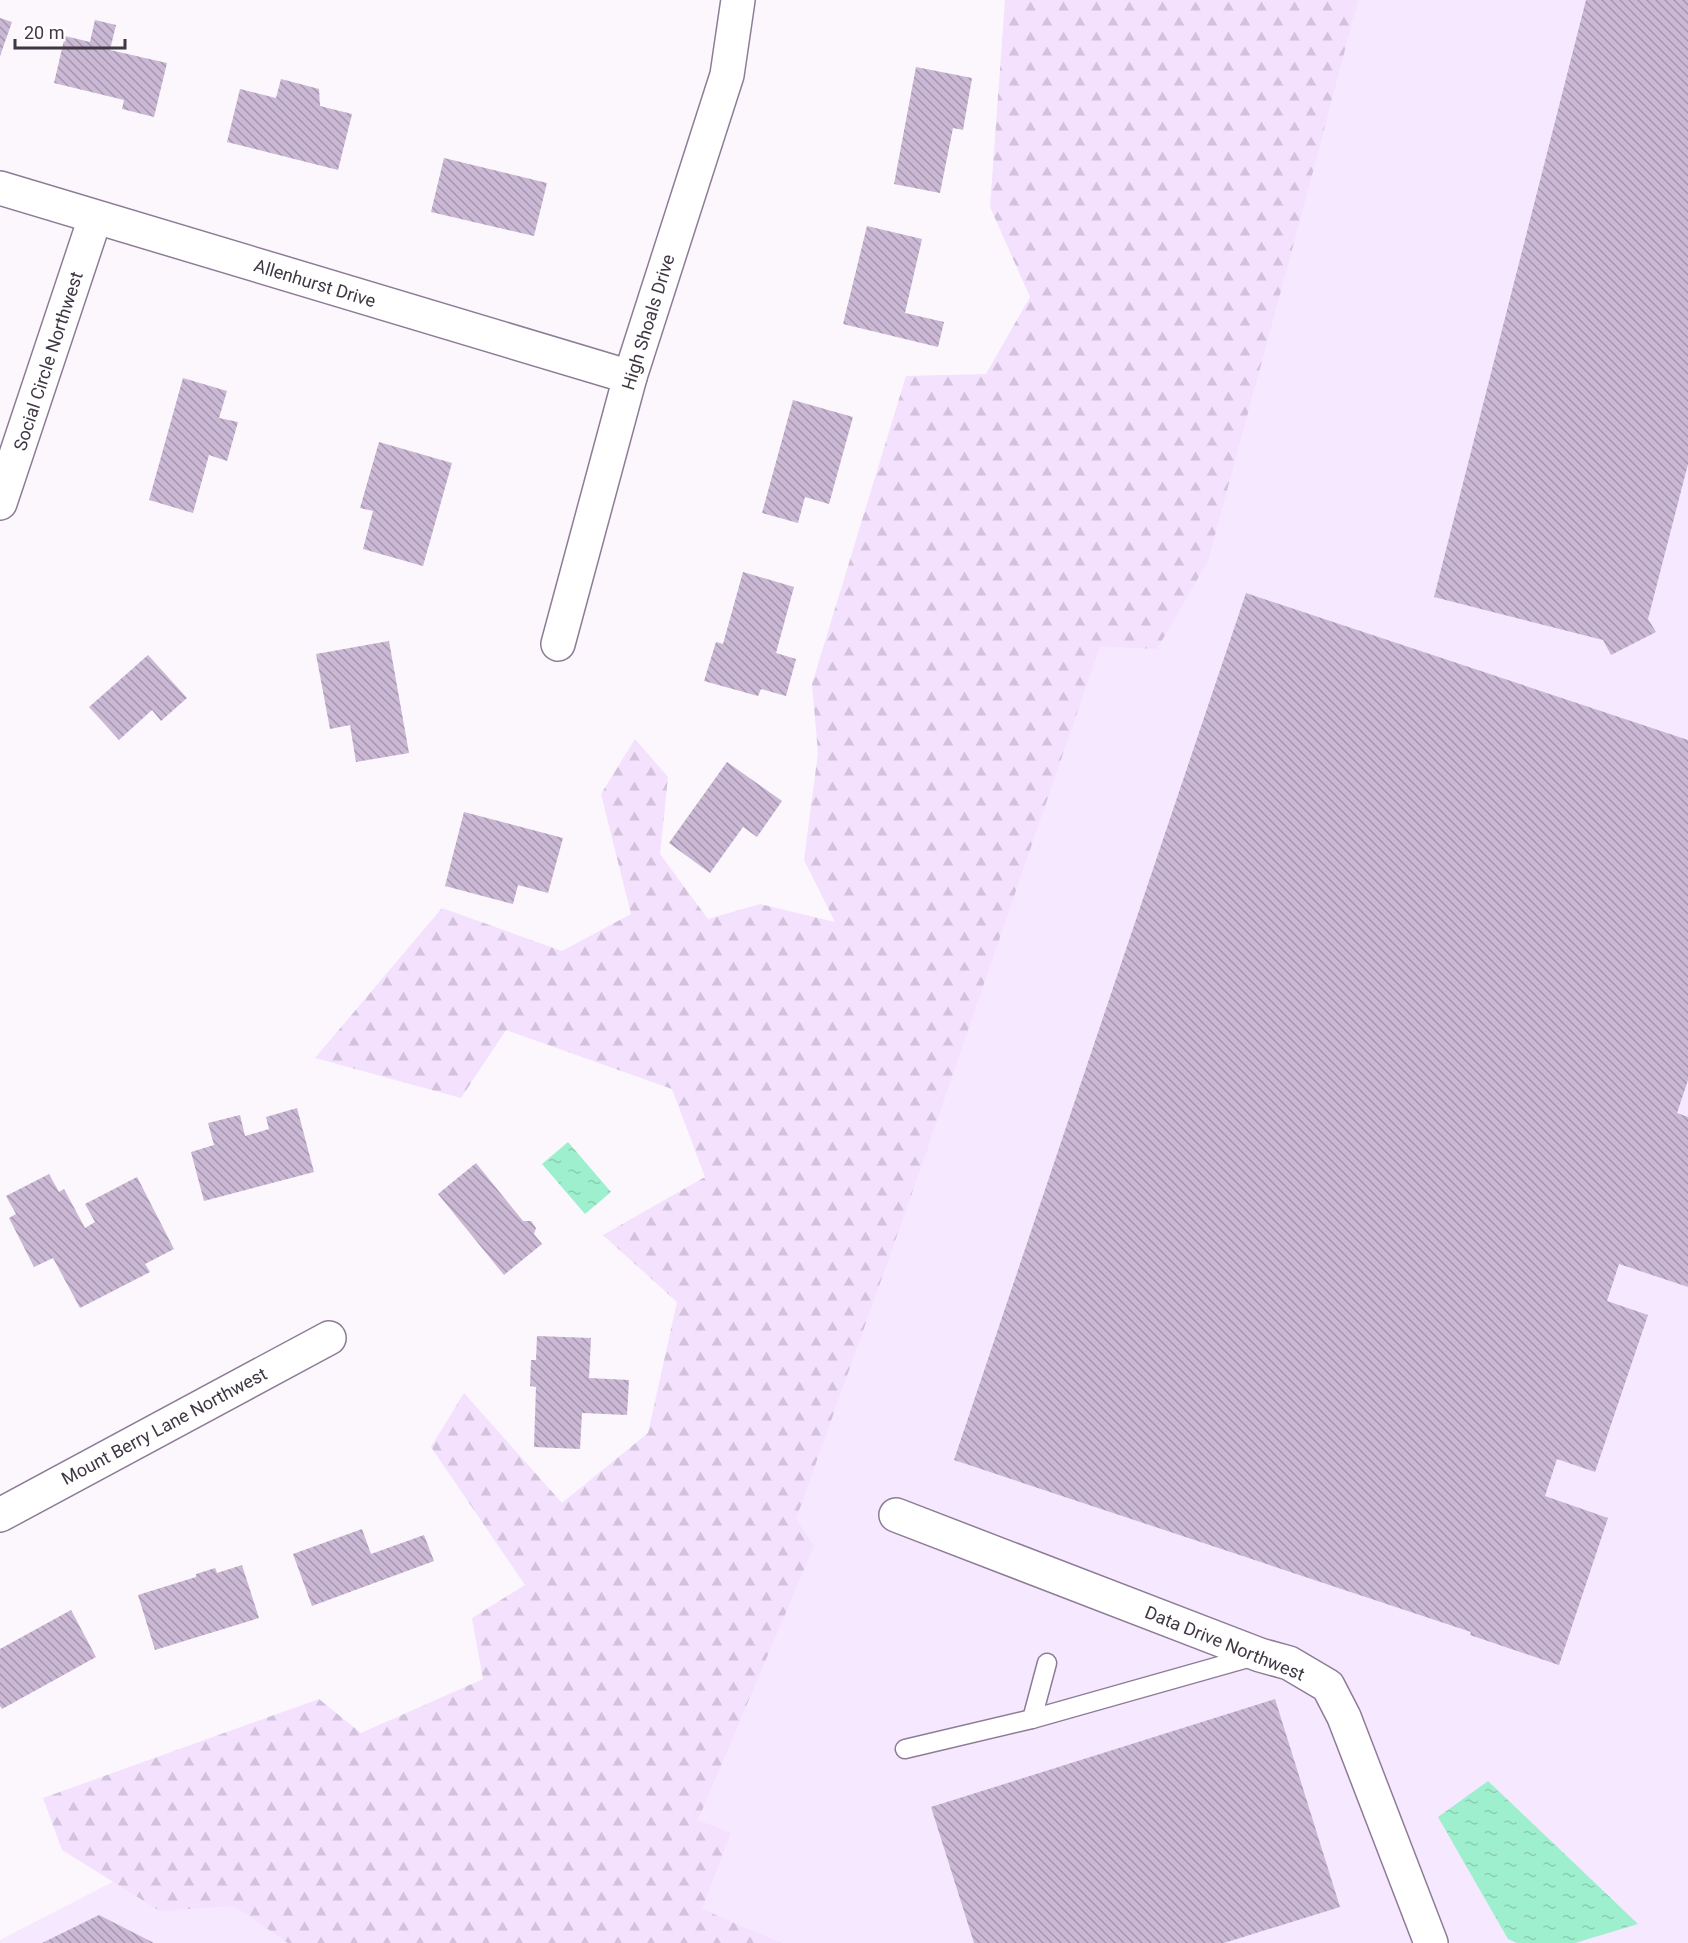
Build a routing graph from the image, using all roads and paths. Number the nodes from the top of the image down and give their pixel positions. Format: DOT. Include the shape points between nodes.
graph roads {
  1 [pos="738,0"];
  2 [pos="0,188"];
  3 [pos="95,218"];
  4 [pos="630,377"];
  5 [pos="0,503"];
  6 [pos="558,645"];
  7 [pos="329,1338"];
  8 [pos="0,1515"];
  9 [pos="896,1515"];
  10 [pos="1260,1655"];
  11 [pos="1047,1663"];
  12 [pos="1032,1719"];
  13 [pos="905,1749"];
  14 [pos="1431,1943"];
  1 -- 4 [label="street, High Shoals Drive" via="727,75"];
  2 -- 3 [label="street, Allenhurst Drive"];
  3 -- 4 [label="street, Allenhurst Drive"];
  3 -- 5 [label="street, Social Circle Northwest"];
  4 -- 6 [label="street, High Shoals Drive"];
  7 -- 8 [label="street, Mount Berry Lane Northwest"];
  9 -- 10 [label="street, Data Drive Northwest"];
  10 -- 12 [label="lane"];
  10 -- 14 [label="street, Data Drive Northwest" via="1288,1664 1328,1686 1344,1717"];
  11 -- 12 [label="lane"];
  12 -- 13 [label="lane"];
}
